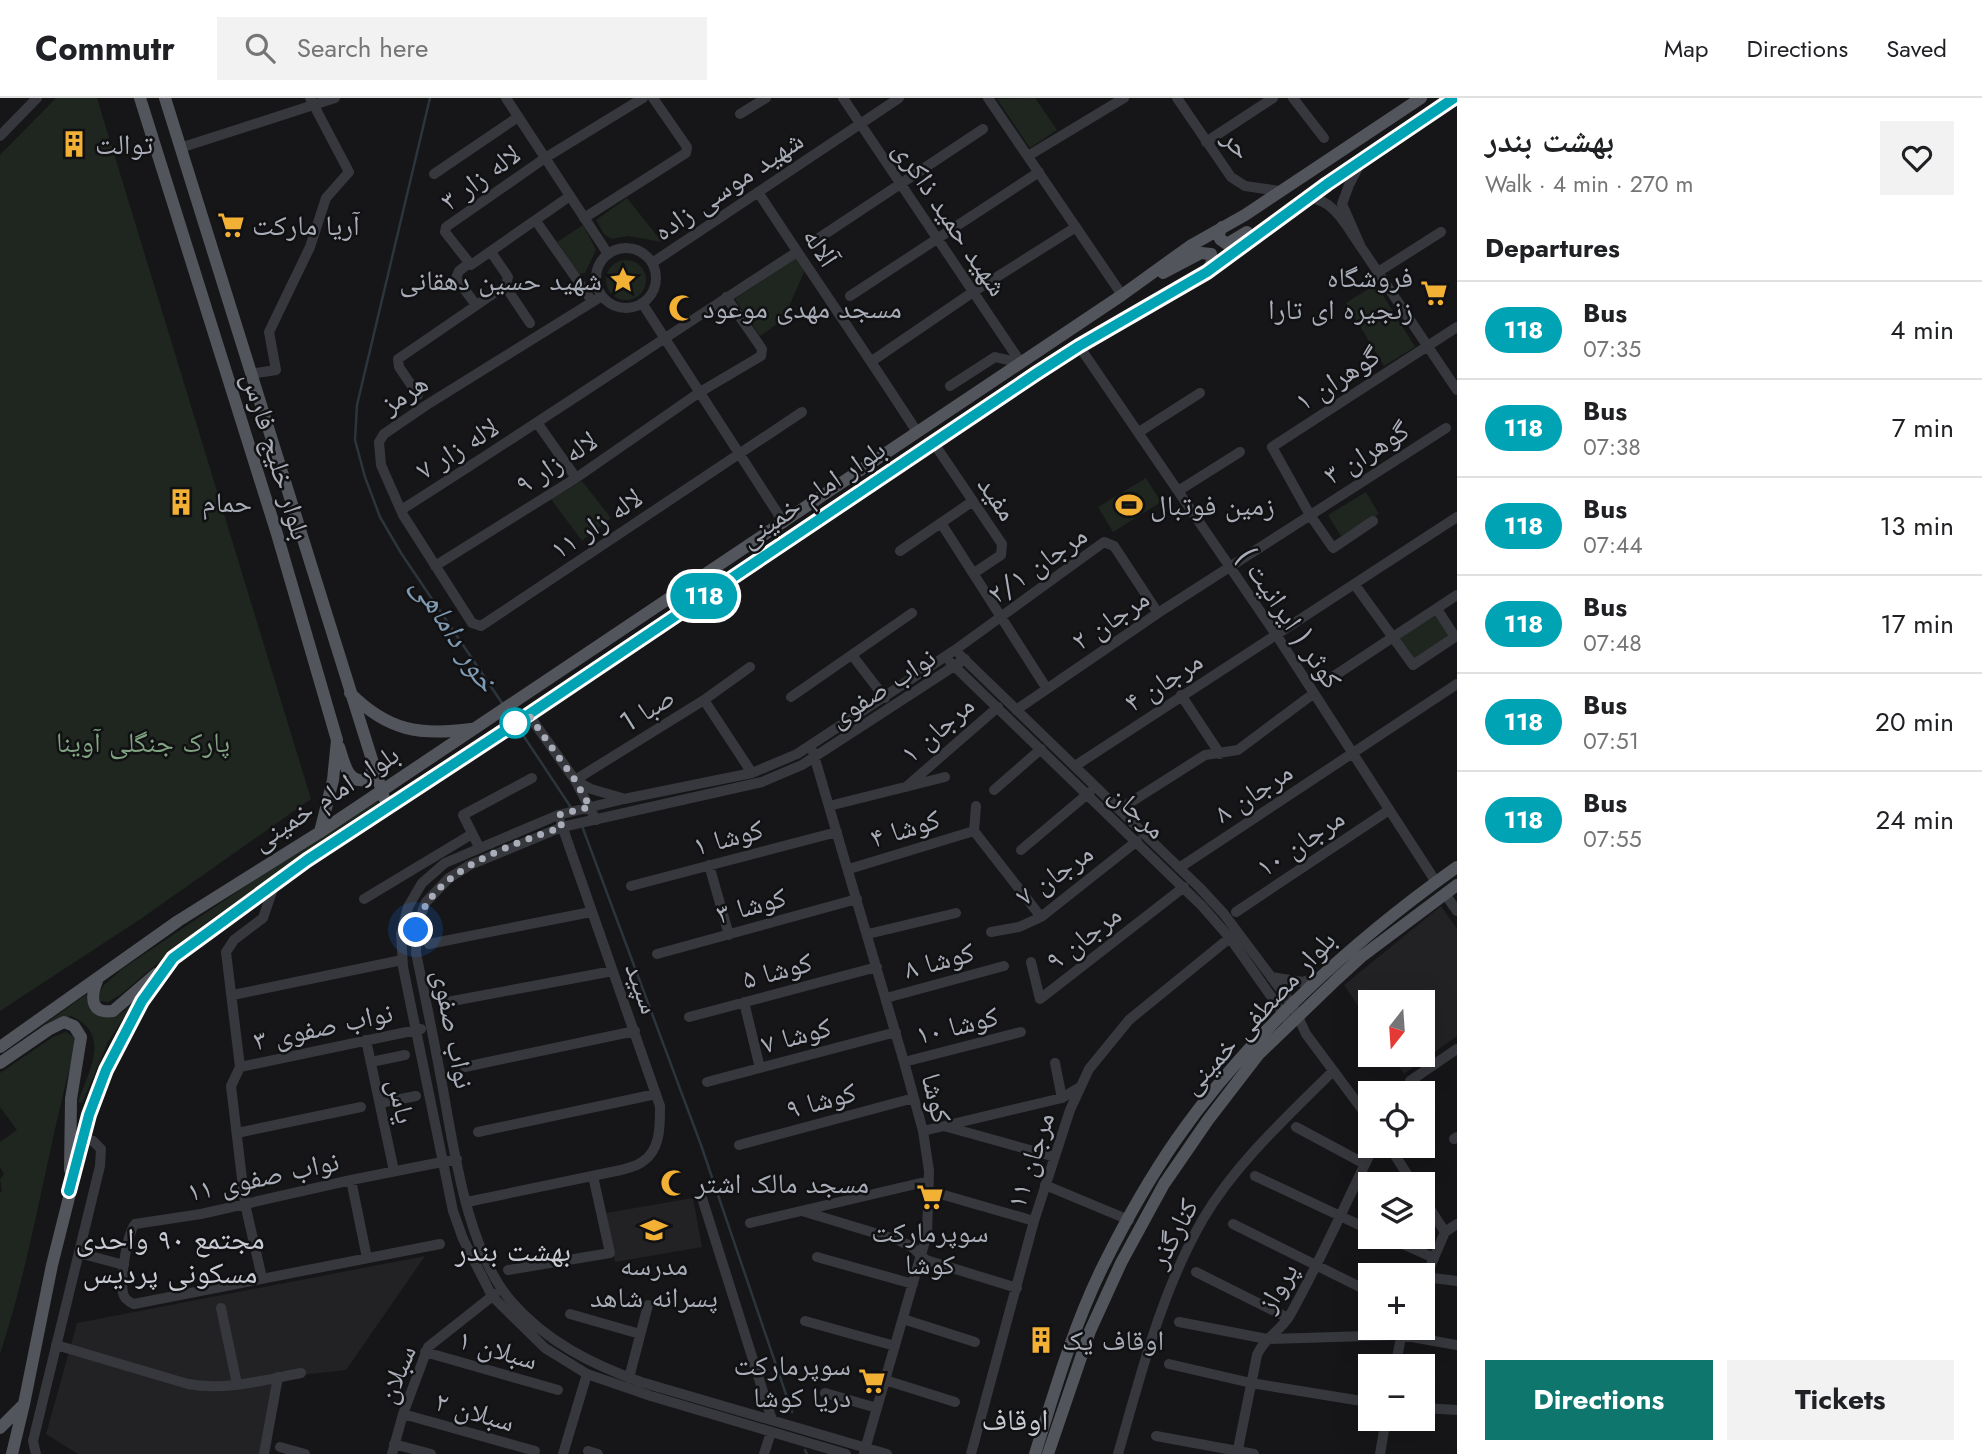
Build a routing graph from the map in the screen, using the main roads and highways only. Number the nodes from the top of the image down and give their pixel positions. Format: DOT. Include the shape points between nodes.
graph roads {
  1 [pos="140,98"];
  2 [pos="164,98"];
  3 [pos="1421,98"];
  4 [pos="1454,98"];
  5 [pos="1274,223"];
  6 [pos="1222,227"];
  7 [pos="1207,272"];
  8 [pos="1152,275"];
  9 [pos="349,692"];
  10 [pos="475,729"];
  11 [pos="337,740"];
  12 [pos="373,766"];
  13 [pos="381,790"];
  14 [pos="387,808"];
  15 [pos="320,832"];
  16 [pos="1457,867"];
  17 [pos="1457,885"];
  18 [pos="173,958"];
  19 [pos="97,980"];
  20 [pos="1292,1015"];
  21 [pos="0,1047"];
  22 [pos="0,1063"];
  23 [pos="69,1191"];
  24 [pos="24,1404"];
  25 [pos="0,1429"];
  26 [pos="15,1450"];
  27 [pos="1035,1454"];
  28 [pos="1048,1454"];
  1 -- 11 [label="main road, بلوار خلیج فارس"];
  2 -- 9 [label="main road, بلوار خلیج فارس"];
  3 -- 6 [label="main road, بلوار امام خمینی"];
  4 -- 5 [label="main road, بلوار امام خمینی"];
  5 -- 6 [label="main road" via="1256,226 1227,244 1220,239"];
  5 -- 7 [label="main road, بلوار امام خمینی"];
  6 -- 8 [label="main road, بلوار امام خمینی"];
  7 -- 8 [label="main road" via="1212,262 1206,252"];
  7 -- 14 [label="main road, بلوار امام خمینی" via="1079,346"];
  8 -- 10 [label="main road, بلوار امام خمینی"];
  9 -- 10 [label="main road" via="369,709 414,731"];
  9 -- 12 [label="main road, بلوار خلیج فارس"];
  10 -- 13 [label="main road, بلوار امام خمینی"];
  11 -- 12 [label="main road" via="352,778 364,780"];
  11 -- 15 [label="main road, بلوار خلیج فارس"];
  12 -- 13 [label="main road, بلوار خلیج فارس"];
  13 -- 14 [label="main road, بلوار خلیج فارس"];
  13 -- 15 [label="main road, بلوار امام خمینی"];
  14 -- 18 [label="main road, بلوار امام خمینی"];
  15 -- 19 [label="main road, بلوار امام خمینی" via="178,921"];
  16 -- 20 [label="main road, بلوار مصطفی خمینی" via="1357,942"];
  17 -- 20 [label="main road, بلوار مصطفی خمینی"];
  18 -- 19 [label="main road" via="113,1011 97,1010 92,1002"];
  18 -- 23 [label="main road, بلوار امام خمینی" via="123,1034 93,1102"];
  19 -- 21 [label="main road, بلوار امام خمینی"];
  20 -- 27 [label="main road, بلوار مصطفی خمینی" via="1230,1070 1176,1140 1129,1220 1077,1326"];
  20 -- 28 [label="main road, بلوار مصطفی خمینی" via="1208,1120 1164,1184 1090,1331"];
  22 -- 23 [label="main road" via="64,1022 74,1026 81,1037 71,1098"];
  23 -- 24 [label="main road"];
  24 -- 25 [label="main road"];
  24 -- 26 [label="main road"];
}
